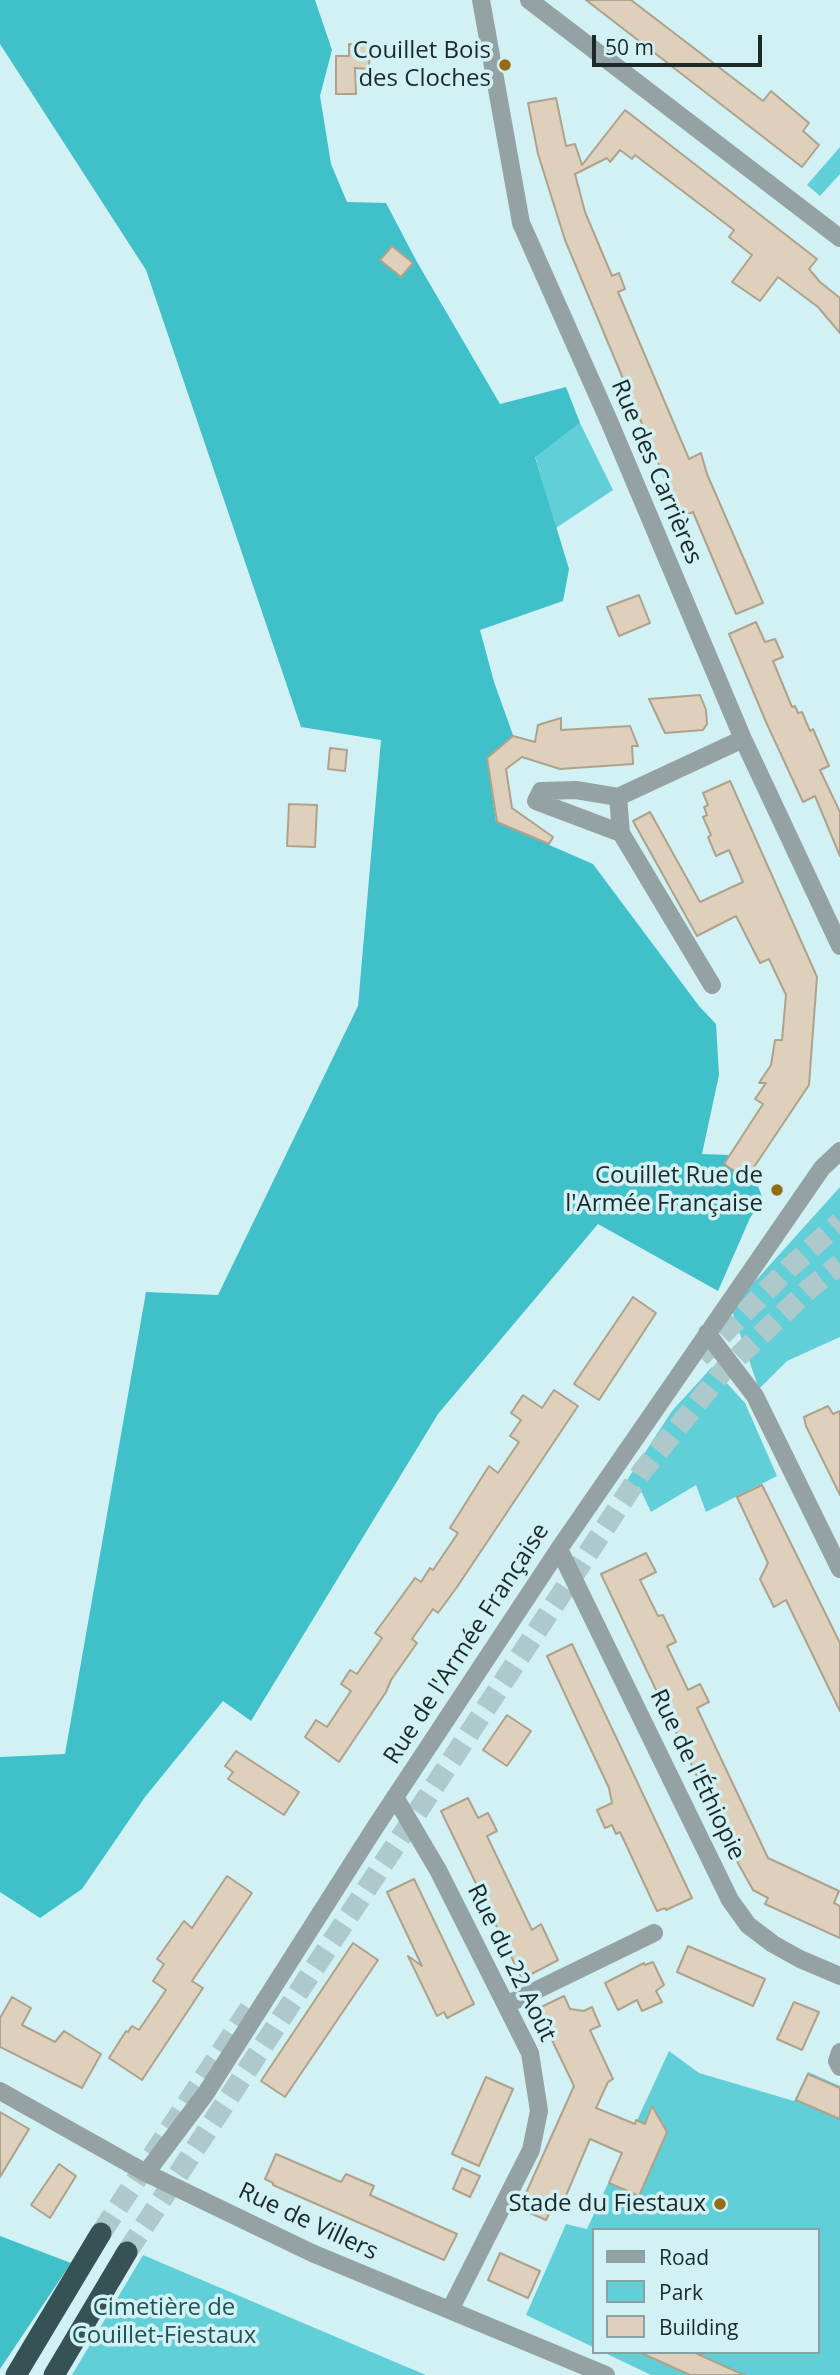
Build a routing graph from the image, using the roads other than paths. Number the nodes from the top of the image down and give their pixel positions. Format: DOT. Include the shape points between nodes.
graph roads {
  1 [pos="481,0"];
  2 [pos="529,0"];
  3 [pos="840,238"];
  4 [pos="743,739"];
  5 [pos="618,797"];
  6 [pos="621,833"];
  7 [pos="840,946"];
  8 [pos="712,985"];
  9 [pos="840,1151"];
  10 [pos="707,1333"];
  11 [pos="559,1549"];
  12 [pos="840,1569"];
  13 [pos="395,1797"];
  14 [pos="654,1933"];
  15 [pos="840,1976"];
  16 [pos="506,2005"];
  17 [pos="840,2052"];
  18 [pos="840,2067"];
  19 [pos="0,2091"];
  20 [pos="146,2173"];
  21 [pos="101,2233"];
  22 [pos="127,2252"];
  23 [pos="450,2311"];
  24 [pos="16,2375"];
  25 [pos="54,2375"];
  26 [pos="606,2375"];
  1 -- 4 [label="street, Rue des Carrières" via="521,223"];
  2 -- 3 [label="street"];
  4 -- 5 [label="street"];
  4 -- 7 [label="street, Rue des Carrières"];
  5 -- 6 [label="street"];
  5 -- 6 [label="street" via="576,790 541,791 536,801"];
  6 -- 8 [label="street"];
  9 -- 10 [label="street, Rue de l'Armée Française" via="822,1168"];
  10 -- 11 [label="street, Rue de l'Armée Française"];
  10 -- 12 [label="street" via="755,1396"];
  11 -- 13 [label="street, Rue de l'Armée Française"];
  11 -- 15 [label="street, Rue de l'Éthiopie" via="730,1900 748,1925 773,1944"];
  13 -- 16 [label="street, Rue du 22 Août" via="438,1870"];
  13 -- 20 [label="street, Rue de l'Armée Française" via="206,2094"];
  14 -- 16 [label="street"];
  16 -- 23 [label="street, Rue du 22 Août" via="530,2053 539,2111 531,2150"];
  17 -- 18 [label="street"];
  19 -- 20 [label="street, Rue de Villers"];
  20 -- 23 [label="street, Rue de Villers" via="312,2253"];
  21 -- 24 [label="highway"];
  22 -- 25 [label="highway"];
  23 -- 26 [label="street, Rue de Villers"];
}
